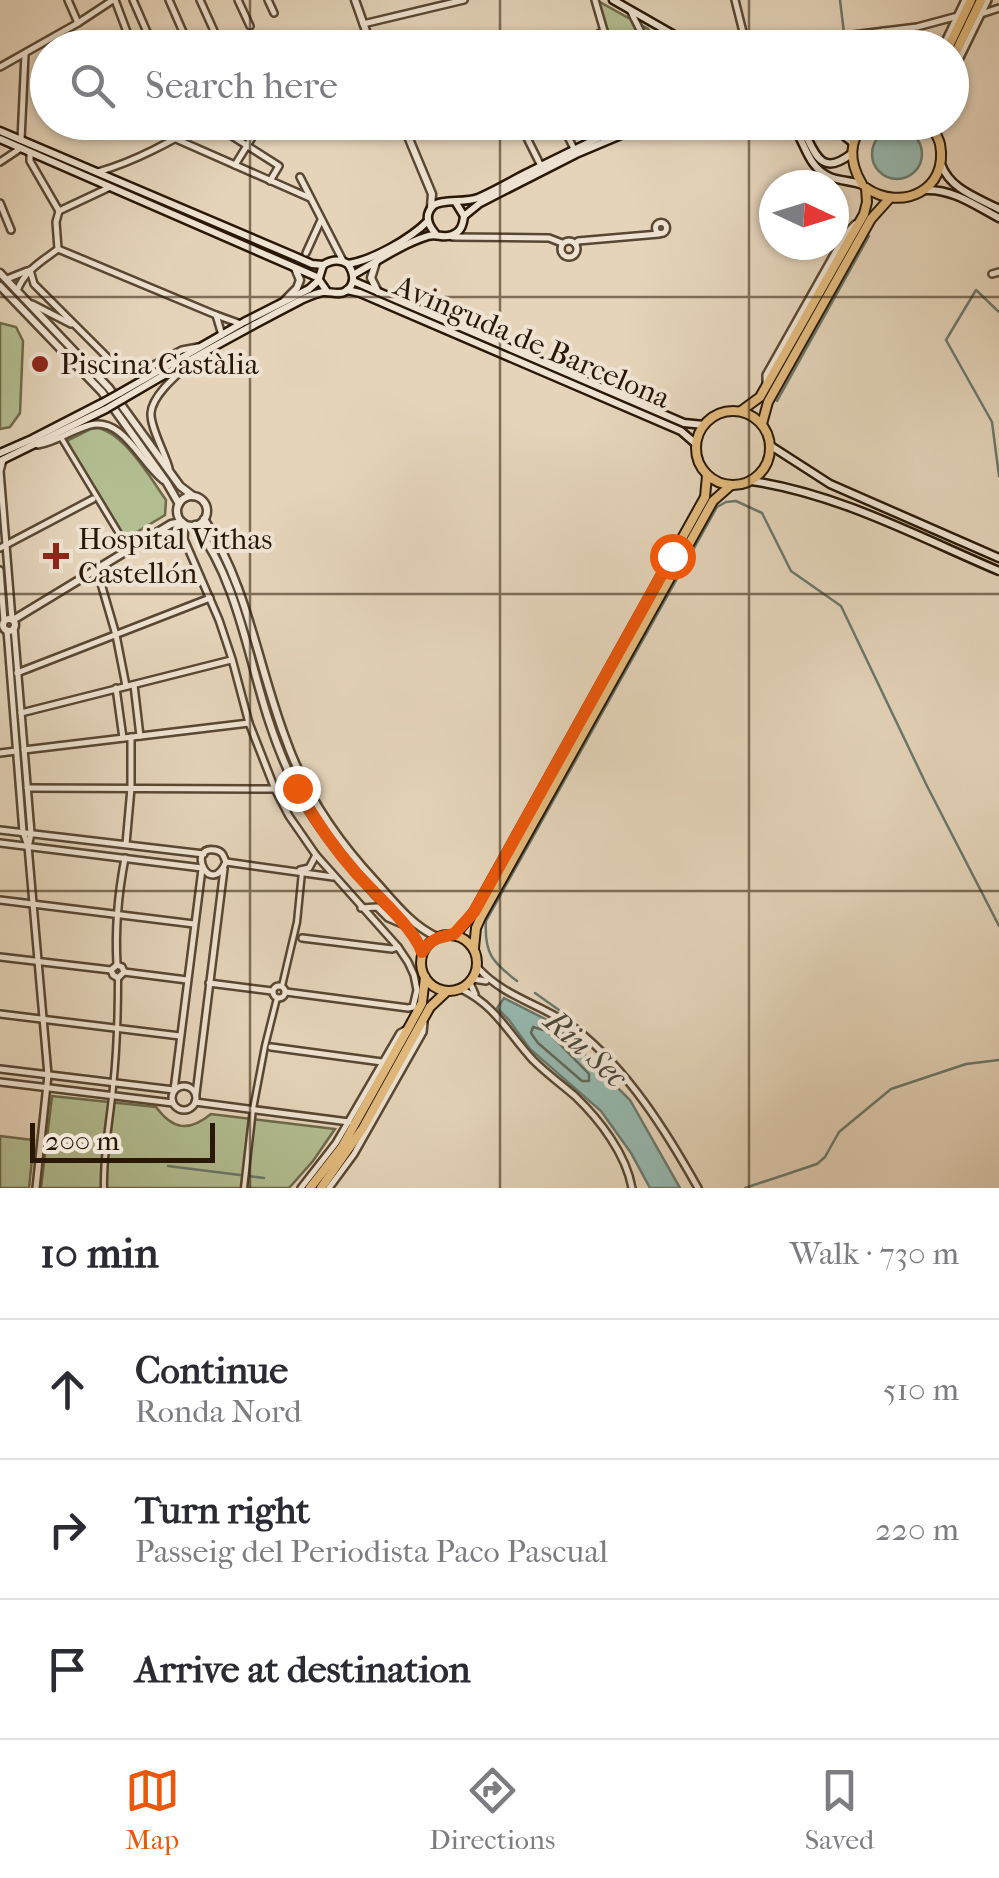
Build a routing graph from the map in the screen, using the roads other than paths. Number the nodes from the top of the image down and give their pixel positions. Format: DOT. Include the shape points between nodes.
graph roads {
  1 [pos="68,0"];
  2 [pos="114,0"];
  3 [pos="132,0"];
  4 [pos="169,0"];
  5 [pos="200,0"];
  6 [pos="238,0"];
  7 [pos="268,0"];
  8 [pos="355,0"];
  9 [pos="464,0"];
  10 [pos="595,0"];
  11 [pos="613,0"];
  12 [pos="735,0"];
  13 [pos="968,0"];
  14 [pos="984,0"];
  15 [pos="999,8"];
  16 [pos="630,10"];
  17 [pos="274,14"];
  18 [pos="981,14"];
  19 [pos="958,16"];
  20 [pos="651,21"];
  21 [pos="944,22"];
  22 [pos="78,23"];
  23 [pos="363,24"];
  24 [pos="250,26"];
  25 [pos="952,28"];
  26 [pos="66,30"];
  27 [pos="126,30"];
  28 [pos="146,30"];
  29 [pos="182,30"];
  30 [pos="214,30"];
  31 [pos="365,30"];
  32 [pos="604,30"];
  33 [pos="640,30"];
  34 [pos="644,30"];
  35 [pos="666,30"];
  36 [pos="742,30"];
  37 [pos="890,30"];
  38 [pos="954,30"];
  39 [pos="968,30"];
  40 [pos="969,39"];
  41 [pos="30,51"];
  42 [pos="25,54"];
  43 [pos="0,67"];
  44 [pos="0,130"];
  45 [pos="0,139"];
  46 [pos="173,140"];
  47 [pos="185,140"];
  48 [pos="237,140"];
  49 [pos="251,140"];
  50 [pos="410,140"];
  51 [pos="527,140"];
  52 [pos="569,140"];
  53 [pos="594,140"];
  54 [pos="609,140"];
  55 [pos="801,140"];
  56 [pos="808,140"];
  57 [pos="849,140"];
  58 [pos="855,140"];
  59 [pos="939,140"];
  60 [pos="853,143"];
  61 [pos="21,144"];
  62 [pos="247,146"];
  63 [pos="574,149"];
  64 [pos="30,152"];
  65 [pos="851,154"];
  66 [pos="0,162"];
  67 [pos="941,164"];
  68 [pos="235,165"];
  69 [pos="118,166"];
  70 [pos="540,166"];
  71 [pos="98,172"];
  72 [pos="300,178"];
  73 [pos="270,180"];
  74 [pos="114,183"];
  75 [pos="864,186"];
  76 [pos="924,190"];
  77 [pos="432,194"];
  78 [pos="310,198"];
  79 [pos="888,199"];
  80 [pos="443,200"];
  81 [pos="0,203"];
  82 [pos="456,203"];
  83 [pos="431,208"];
  84 [pos="999,210"];
  85 [pos="59,211"];
  86 [pos="464,216"];
  87 [pos="999,218"];
  88 [pos="321,220"];
  89 [pos="428,221"];
  90 [pos="461,229"];
  91 [pos="11,230"];
  92 [pos="657,231"];
  93 [pos="435,234"];
  94 [pos="444,237"];
  95 [pos="474,238"];
  96 [pos="562,244"];
  97 [pos="575,244"];
  98 [pos="334,246"];
  99 [pos="58,249"];
  100 [pos="306,253"];
  101 [pos="346,262"];
  102 [pos="376,262"];
  103 [pos="290,263"];
  104 [pos="327,263"];
  105 [pos="30,270"];
  106 [pos="0,272"];
  107 [pos="353,278"];
  108 [pos="319,279"];
  109 [pos="3,283"];
  110 [pos="18,290"];
  111 [pos="347,290"];
  112 [pos="327,291"];
  113 [pos="378,293"];
  114 [pos="285,300"];
  115 [pos="30,304"];
  116 [pos="216,315"];
  117 [pos="241,324"];
  118 [pos="78,328"];
  119 [pos="222,335"];
  120 [pos="202,349"];
  121 [pos="104,406"];
  122 [pos="741,411"];
  123 [pos="762,424"];
  124 [pos="704,425"];
  125 [pos="62,438"];
  126 [pos="696,444"];
  127 [pos="35,446"];
  128 [pos="771,446"];
  129 [pos="1,458"];
  130 [pos="707,476"];
  131 [pos="0,478"];
  132 [pos="169,479"];
  133 [pos="752,481"];
  134 [pos="730,486"];
  135 [pos="193,496"];
  136 [pos="95,498"];
  137 [pos="178,508"];
  138 [pos="204,519"];
  139 [pos="172,524"];
  140 [pos="188,524"];
  141 [pos="158,533"];
  142 [pos="184,540"];
  143 [pos="3,547"];
  144 [pos="129,550"];
  145 [pos="999,558"];
  146 [pos="0,570"];
  147 [pos="999,571"];
  148 [pos="100,580"];
  149 [pos="210,598"];
  150 [pos="9,605"];
  151 [pos="28,613"];
  152 [pos="7,627"];
  153 [pos="116,634"];
  154 [pos="232,660"];
  155 [pos="18,673"];
  156 [pos="130,685"];
  157 [pos="116,688"];
  158 [pos="17,714"];
  159 [pos="0,718"];
  160 [pos="249,723"];
  161 [pos="140,736"];
  162 [pos="123,738"];
  163 [pos="131,738"];
  164 [pos="20,751"];
  165 [pos="0,753"];
  166 [pos="27,788"];
  167 [pos="132,788"];
  168 [pos="275,789"];
  169 [pos="0,830"];
  170 [pos="27,833"];
  171 [pos="0,842"];
  172 [pos="28,846"];
  173 [pos="126,846"];
  174 [pos="204,854"];
  175 [pos="316,855"];
  176 [pos="125,858"];
  177 [pos="225,866"];
  178 [pos="202,868"];
  179 [pos="309,868"];
  180 [pos="326,868"];
  181 [pos="299,872"];
  182 [pos="317,874"];
  183 [pos="334,877"];
  184 [pos="0,900"];
  185 [pos="33,904"];
  186 [pos="360,908"];
  187 [pos="117,914"];
  188 [pos="194,924"];
  189 [pos="402,924"];
  190 [pos="454,934"];
  191 [pos="298,937"];
  192 [pos="437,937"];
  193 [pos="398,947"];
  194 [pos="474,948"];
  195 [pos="422,952"];
  196 [pos="0,956"];
  197 [pos="38,961"];
  198 [pos="114,968"];
  199 [pos="478,968"];
  200 [pos="124,972"];
  201 [pos="425,977"];
  202 [pos="118,978"];
  203 [pos="188,980"];
  204 [pos="472,981"];
  205 [pos="489,981"];
  206 [pos="210,983"];
  207 [pos="284,989"];
  208 [pos="461,989"];
  209 [pos="272,991"];
  210 [pos="446,992"];
  211 [pos="476,996"];
  212 [pos="277,998"];
  213 [pos="0,1014"];
  214 [pos="425,1016"];
  215 [pos="43,1019"];
  216 [pos="118,1028"];
  217 [pos="409,1028"];
  218 [pos="180,1036"];
  219 [pos="268,1047"];
  220 [pos="383,1063"];
  221 [pos="0,1069"];
  222 [pos="48,1075"];
  223 [pos="0,1082"];
  224 [pos="114,1083"];
  225 [pos="47,1088"];
  226 [pos="174,1090"];
  227 [pos="112,1096"];
  228 [pos="196,1098"];
  229 [pos="173,1103"];
  230 [pos="253,1109"];
  231 [pos="349,1122"];
  232 [pos="36,1188"];
  233 [pos="104,1188"];
  234 [pos="244,1188"];
  235 [pos="301,1188"];
  236 [pos="310,1188"];
  237 [pos="321,1188"];
  238 [pos="329,1188"];
  239 [pos="632,1188"];
  240 [pos="698,1188"];
  1 -- 22 [label="street"];
  2 -- 22 [label="street"];
  2 -- 27 [label="street"];
  3 -- 28 [label="street"];
  4 -- 29 [label="street"];
  5 -- 30 [label="street"];
  6 -- 24 [label="street"];
  7 -- 17 [label="street"];
  8 -- 23 [label="main road"];
  9 -- 23 [label="street"];
  10 -- 32 [label="street"];
  11 -- 16 [label="main road"];
  12 -- 36 [label="street"];
  13 -- 19 [label="street"];
  13 -- 38 [label="main road"];
  14 -- 18 [label="street"];
  14 -- 39 [label="main road"];
  15 -- 18 [label="street"];
  16 -- 20 [label="main road"];
  16 -- 33 [label="street"];
  18 -- 40 [label="street"];
  19 -- 21 [label="street"];
  19 -- 25 [label="street"];
  20 -- 34 [label="street"];
  20 -- 35 [label="main road"];
  21 -- 25 [label="street"];
  21 -- 37 [label="street"];
  22 -- 26 [label="street"];
  23 -- 31 [label="main road"];
  41 -- 42 [label="street"];
  42 -- 43 [label="street"];
  42 -- 61 [label="street"];
  44 -- 61 [label="main road"];
  45 -- 61 [label="main road"];
  46 -- 69 [label="street"];
  47 -- 68 [label="street"];
  48 -- 62 [label="street"];
  49 -- 62 [label="street"];
  50 -- 77 [label="main road"];
  51 -- 70 [label="street"];
  52 -- 63 [label="street"];
  53 -- 63 [label="main road"];
  54 -- 86 [label="main road"];
  55 -- 75 [label="main road" via="829,177"];
  56 -- 65 [label="main road" via="830,164"];
  57 -- 60 [label="main road"];
  58 -- 60 [label="main road"];
  59 -- 67 [label="main road"];
  60 -- 65 [label="main road"];
  61 -- 64 [label="main road"];
  61 -- 66 [label="street"];
  61 -- 71 [label="main road"];
  62 -- 68 [label="street"];
  62 -- 73 [label="street" via="279,166"];
  63 -- 70 [label="main road"];
  64 -- 74 [label="main road"];
  64 -- 85 [label="street"];
  65 -- 75 [label="main road"];
  67 -- 76 [label="main road"];
  67 -- 84 [label="main road" via="956,187"];
  68 -- 73 [label="street"];
  69 -- 71 [label="street"];
  69 -- 74 [label="street"];
  70 -- 82 [label="main road"];
  71 -- 74 [label="main road"];
  72 -- 78 [label="street"];
  73 -- 78 [label="street"];
  74 -- 85 [label="street"];
  74 -- 103 [label="main road"];
  74 -- 104 [label="main road" via="294,256"];
  75 -- 79 [label="main road"];
  75 -- 122 [label="main road" via="864,214 766,388"];
  76 -- 79 [label="main road"];
  76 -- 87 [label="main road" via="939,189"];
  77 -- 80 [label="main road"];
  77 -- 83 [label="main road"];
  78 -- 88 [label="street"];
  79 -- 123 [label="main road" via="768,402"];
  80 -- 82 [label="main road"];
  80 -- 83 [label="main road"];
  81 -- 91 [label="street"];
  82 -- 86 [label="main road"];
  83 -- 89 [label="main road"];
  85 -- 99 [label="street"];
  86 -- 90 [label="main road"];
  88 -- 98 [label="street"];
  88 -- 100 [label="street"];
  89 -- 93 [label="main road"];
  89 -- 101 [label="main road" via="361,262"];
  90 -- 94 [label="main road"];
  90 -- 95 [label="street"];
  92 -- 97 [label="street"];
  93 -- 94 [label="main road"];
  93 -- 102 [label="main road"];
  94 -- 95 [label="street"];
  95 -- 96 [label="street" via="549,238"];
  96 -- 97 [label="street"];
  96 -- 97 [label="street" via="570,258"];
  98 -- 101 [label="street"];
  98 -- 104 [label="street"];
  99 -- 105 [label="street"];
  99 -- 116 [label="street"];
  101 -- 104 [label="main road"];
  101 -- 107 [label="main road"];
  102 -- 107 [label="main road"];
  102 -- 113 [label="main road, Avinguda de Barcelona" via="371,278"];
  103 -- 108 [label="main road"];
  103 -- 114 [label="main road" via="300,280"];
  104 -- 108 [label="main road"];
  105 -- 109 [label="street"];
  105 -- 110 [label="street"];
  105 -- 118 [label="street" via="34,284"];
  106 -- 109 [label="main road"];
  107 -- 111 [label="main road"];
  107 -- 113 [label="main road, Avinguda de Barcelona"];
  108 -- 112 [label="main road"];
  108 -- 114 [label="main road"];
  109 -- 110 [label="main road"];
  109 -- 132 [label="main road"];
  110 -- 115 [label="main road"];
  111 -- 112 [label="main road"];
  111 -- 126 [label="main road, Avinguda de Barcelona" via="681,431"];
  112 -- 120 [label="main road"];
  113 -- 124 [label="main road, Avinguda de Barcelona" via="684,424"];
  114 -- 117 [label="main road"];
  115 -- 118 [label="street"];
  115 -- 132 [label="main road" via="109,388"];
  116 -- 117 [label="street"];
  116 -- 119 [label="street"];
  117 -- 119 [label="main road"];
  118 -- 120 [label="street" via="128,374 182,350"];
  119 -- 120 [label="main road"];
  120 -- 121 [label="main road, bridge"];
  120 -- 132 [label="street" via="151,414"];
  121 -- 127 [label="main road"];
  121 -- 129 [label="main road"];
  122 -- 123 [label="main road"];
  122 -- 124 [label="main road"];
  123 -- 128 [label="main road"];
  124 -- 126 [label="main road"];
  125 -- 127 [label="street"];
  125 -- 132 [label="street" via="96,424 109,426"];
  125 -- 136 [label="street"];
  126 -- 130 [label="main road"];
  127 -- 129 [label="main road"];
  128 -- 133 [label="main road" via="764,471"];
  128 -- 145 [label="main road" via="830,484"];
  129 -- 131 [label="street"];
  130 -- 134 [label="main road"];
  130 -- 190 [label="main road" via="705,497 474,912"];
  131 -- 143 [label="street"];
  132 -- 135 [label="main road"];
  132 -- 137 [label="main road"];
  133 -- 134 [label="main road"];
  133 -- 147 [label="main road" via="848,506"];
  134 -- 194 [label="main road" via="713,501 495,891 476,928"];
  135 -- 137 [label="main road"];
  135 -- 138 [label="main road" via="205,504"];
  136 -- 143 [label="street"];
  136 -- 144 [label="street"];
  137 -- 139 [label="main road"];
  137 -- 140 [label="main road"];
  138 -- 140 [label="main road"];
  138 -- 192 [label="main road" via="238,589 286,740 315,803 361,866 420,929"];
  139 -- 140 [label="main road"];
  139 -- 141 [label="main road"];
  140 -- 142 [label="street"];
  140 -- 189 [label="main road" via="230,592 288,770 326,836"];
  141 -- 142 [label="street"];
  141 -- 144 [label="main road"];
  142 -- 149 [label="street"];
  143 -- 150 [label="street"];
  144 -- 151 [label="main road"];
  146 -- 150 [label="street"];
  148 -- 153 [label="street"];
  149 -- 153 [label="street"];
  149 -- 154 [label="street"];
  150 -- 151 [label="street"];
  150 -- 152 [label="street"];
  151 -- 152 [label="main road"];
  152 -- 155 [label="street"];
  152 -- 158 [label="street"];
  153 -- 155 [label="street"];
  153 -- 156 [label="street"];
  154 -- 156 [label="street"];
  154 -- 160 [label="street"];
  155 -- 158 [label="street"];
  156 -- 157 [label="street"];
  156 -- 161 [label="street"];
  157 -- 158 [label="street"];
  157 -- 162 [label="street"];
  158 -- 159 [label="street"];
  158 -- 164 [label="street"];
  160 -- 161 [label="street"];
  160 -- 168 [label="street"];
  161 -- 163 [label="street"];
  162 -- 163 [label="street"];
  162 -- 164 [label="street"];
  163 -- 167 [label="street"];
  164 -- 165 [label="street"];
  164 -- 166 [label="street"];
  164 -- 170 [label="street"];
  166 -- 167 [label="street"];
  166 -- 170 [label="street"];
  167 -- 168 [label="street"];
  167 -- 173 [label="street"];
  168 -- 175 [label="street"];
  169 -- 170 [label="street"];
  170 -- 172 [label="street"];
  170 -- 173 [label="street"];
  171 -- 172 [label="street"];
  172 -- 176 [label="street"];
  172 -- 185 [label="street"];
  173 -- 174 [label="street"];
  174 -- 177 [label="street" via="218,850"];
  174 -- 178 [label="street"];
  175 -- 179 [label="street"];
  175 -- 180 [label="street"];
  176 -- 178 [label="street"];
  176 -- 187 [label="street"];
  177 -- 178 [label="street" via="217,874"];
  177 -- 181 [label="street"];
  177 -- 206 [label="street"];
  178 -- 188 [label="street"];
  179 -- 180 [label="street"];
  179 -- 181 [label="street"];
  180 -- 182 [label="street"];
  180 -- 183 [label="street"];
  181 -- 182 [label="street"];
  181 -- 191 [label="street"];
  182 -- 183 [label="street"];
  183 -- 186 [label="street"];
  184 -- 185 [label="street"];
  185 -- 187 [label="street"];
  185 -- 197 [label="street"];
  186 -- 189 [label="street" via="377,907"];
  186 -- 193 [label="street"];
  187 -- 188 [label="street"];
  187 -- 198 [label="street"];
  188 -- 203 [label="street"];
  189 -- 195 [label="main road"];
  190 -- 192 [label="main road"];
  190 -- 194 [label="main road"];
  191 -- 193 [label="street"];
  191 -- 207 [label="street"];
  192 -- 195 [label="main road"];
  193 -- 207 [label="street" via="417,990 408,1008"];
  194 -- 199 [label="main road"];
  195 -- 201 [label="main road"];
  196 -- 197 [label="street"];
  197 -- 198 [label="street"];
  197 -- 215 [label="street"];
  198 -- 200 [label="street"];
  198 -- 202 [label="street"];
  199 -- 204 [label="main road"];
  199 -- 205 [label="street"];
  200 -- 202 [label="street"];
  200 -- 203 [label="street"];
  201 -- 210 [label="main road"];
  201 -- 217 [label="main road"];
  202 -- 216 [label="street"];
  203 -- 218 [label="street"];
  204 -- 205 [label="street"];
  204 -- 208 [label="main road"];
  204 -- 211 [label="street"];
  205 -- 240 [label="street" via="576,1029 641,1097"];
  206 -- 209 [label="street"];
  206 -- 228 [label="street"];
  207 -- 209 [label="street"];
  207 -- 212 [label="street"];
  208 -- 210 [label="main road"];
  208 -- 211 [label="street"];
  209 -- 212 [label="street"];
  210 -- 214 [label="main road"];
  211 -- 239 [label="street" via="599,1124"];
  212 -- 219 [label="street"];
  213 -- 215 [label="street"];
  214 -- 237 [label="main road"];
  214 -- 238 [label="street" via="423,1032 377,1116"];
  215 -- 216 [label="street"];
  215 -- 222 [label="street"];
  216 -- 218 [label="street"];
  216 -- 224 [label="street"];
  217 -- 220 [label="street"];
  217 -- 236 [label="main road" via="342,1146"];
  218 -- 226 [label="street"];
  219 -- 220 [label="street"];
  219 -- 230 [label="street"];
  220 -- 231 [label="street"];
  221 -- 222 [label="street"];
  222 -- 224 [label="street"];
  222 -- 225 [label="street"];
  223 -- 225 [label="street"];
  224 -- 226 [label="street"];
  224 -- 227 [label="street"];
  225 -- 227 [label="street"];
  225 -- 232 [label="street"];
  226 -- 228 [label="street" via="190,1087"];
  226 -- 229 [label="street"];
  227 -- 229 [label="street"];
  227 -- 233 [label="street"];
  228 -- 229 [label="street" via="185,1110"];
  228 -- 230 [label="street"];
  230 -- 231 [label="street"];
  230 -- 234 [label="street"];
  231 -- 235 [label="street"];
}
